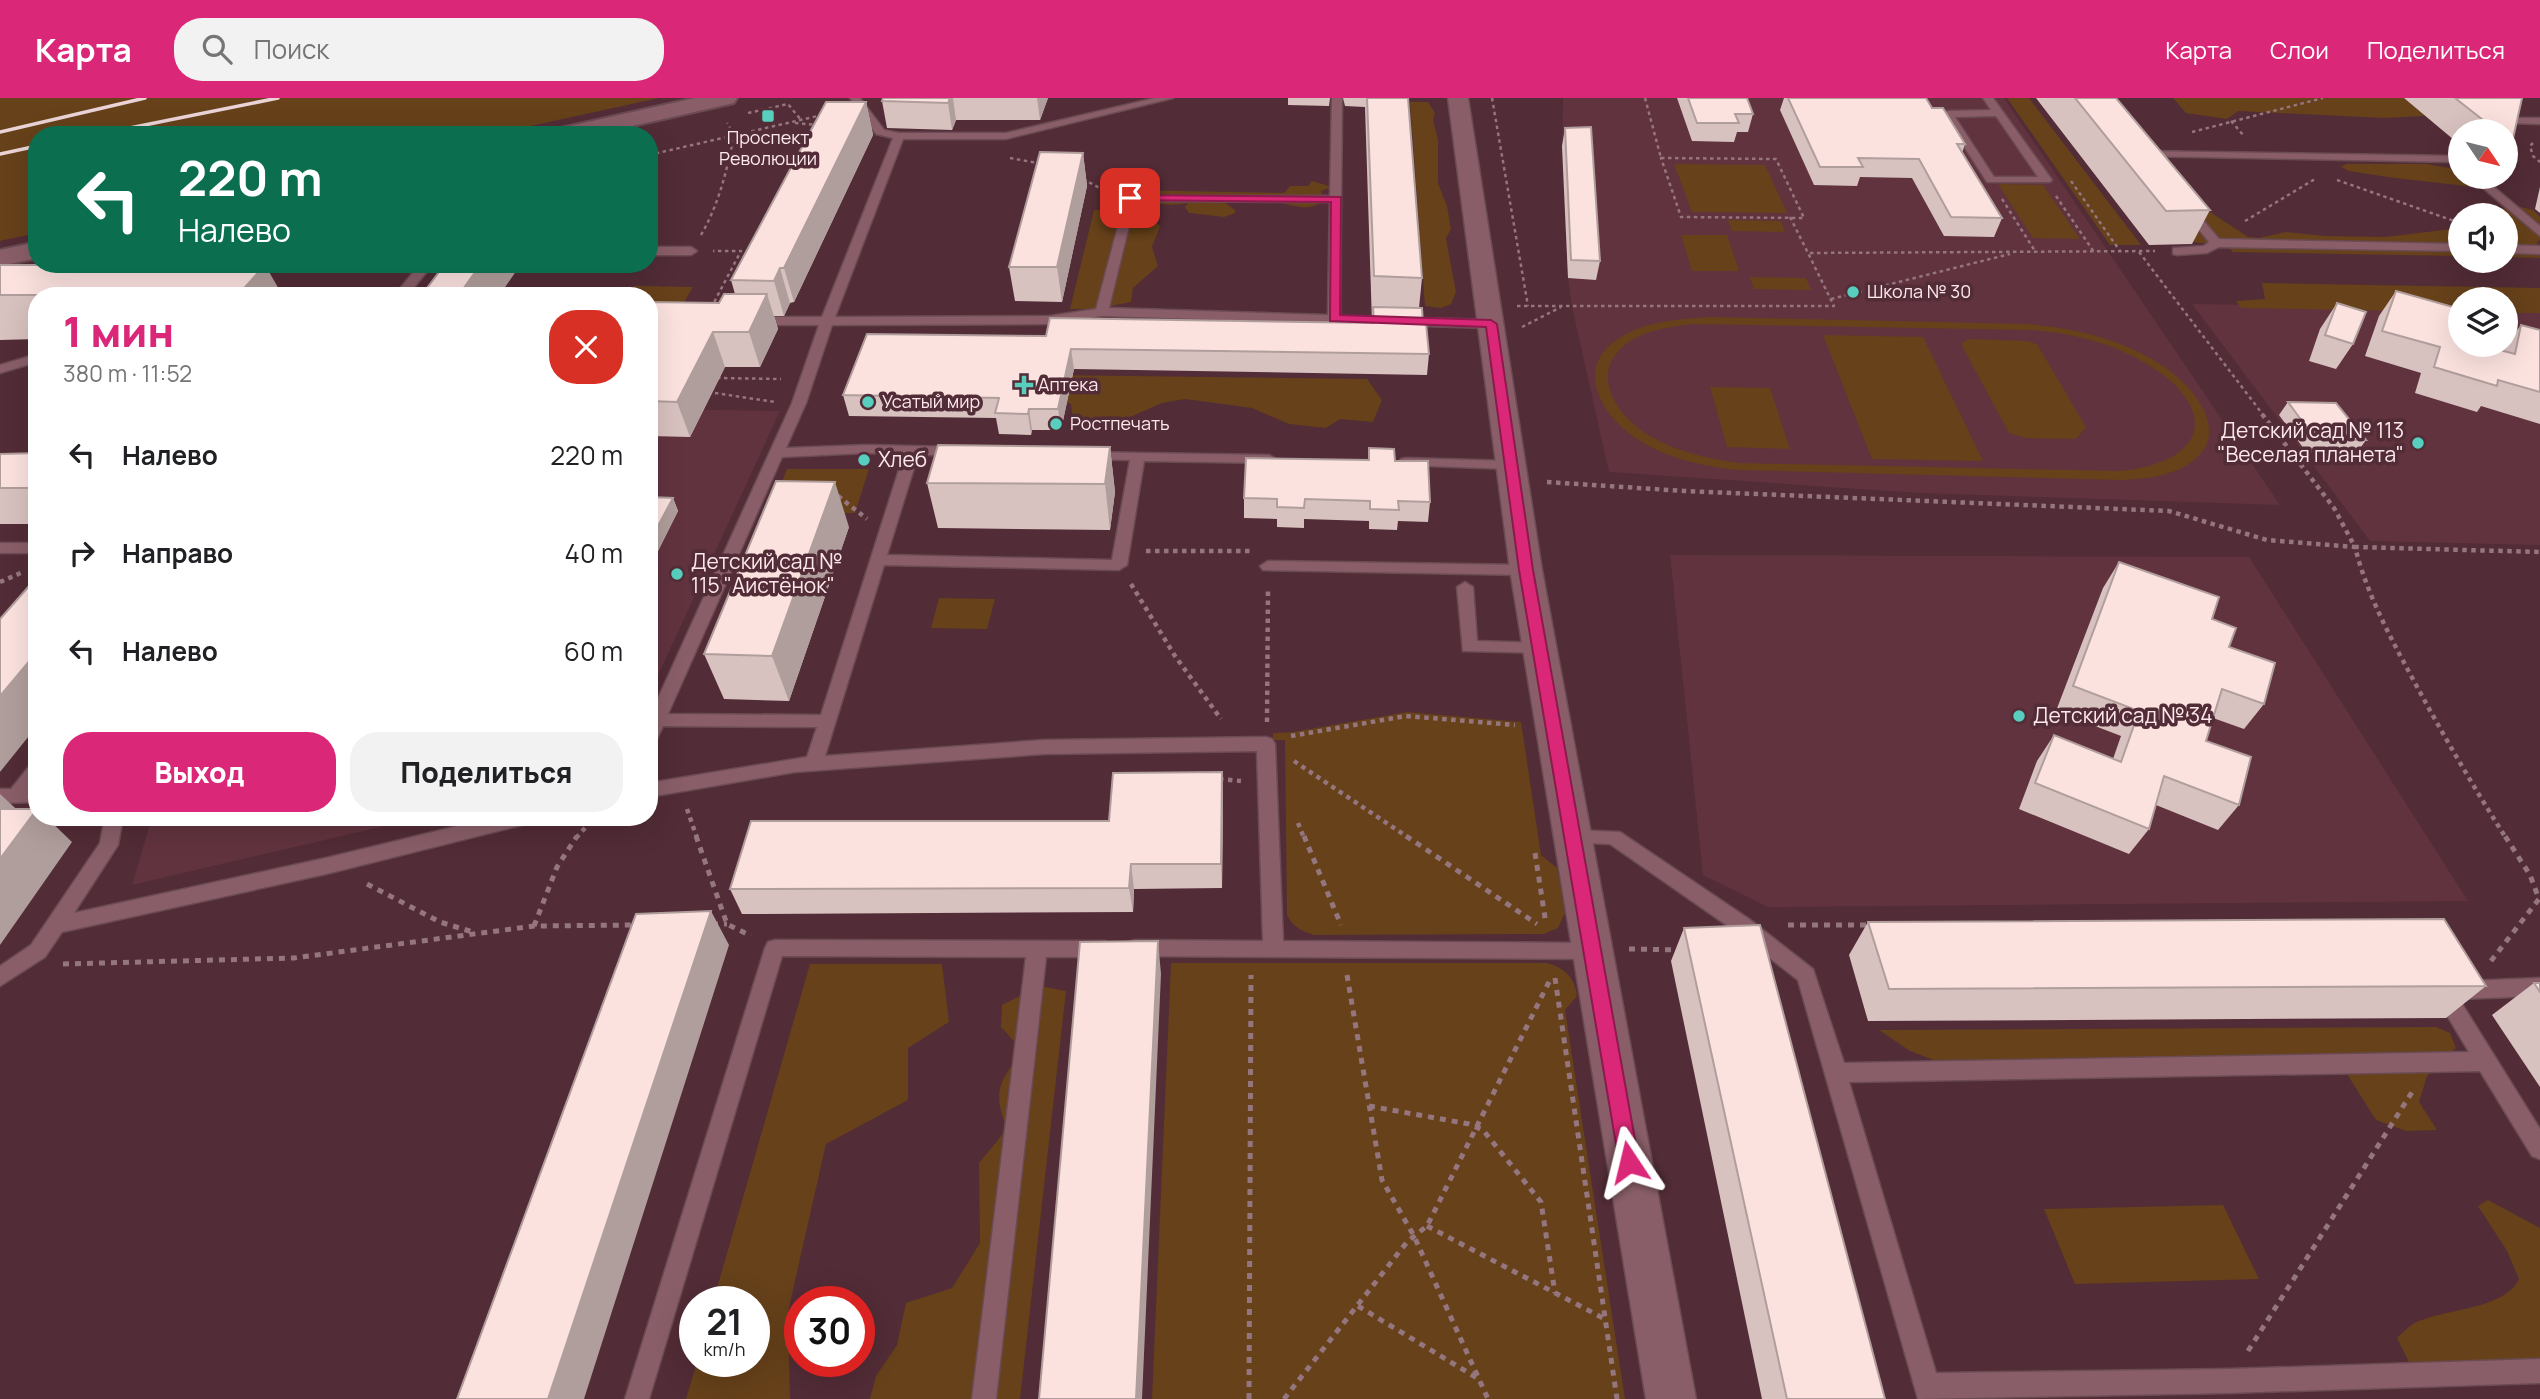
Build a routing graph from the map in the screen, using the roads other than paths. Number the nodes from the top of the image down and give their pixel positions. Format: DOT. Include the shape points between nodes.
graph roads {
  1 [pos="1168,98"];
  2 [pos="1337,98"];
  3 [pos="1458,98"];
  4 [pos="1988,98"];
  5 [pos="857,100"];
  6 [pos="731,107"];
  7 [pos="1998,113"];
  8 [pos="2518,121"];
  9 [pos="2540,121"];
  10 [pos="615,126"];
  11 [pos="899,136"];
  12 [pos="2144,154"];
  13 [pos="2448,159"];
  14 [pos="2490,189"];
  15 [pos="2176,194"];
  16 [pos="1337,199"];
  17 [pos="2540,232"];
  18 [pos="2216,243"];
  19 [pos="2448,248"];
  20 [pos="2518,249"];
  21 [pos="2540,250"];
  22 [pos="658,251"];
  23 [pos="691,251"];
  24 [pos="2177,251"];
  25 [pos="28,252"];
  26 [pos="0,258"];
  27 [pos="419,273"];
  28 [pos="408,287"];
  29 [pos="1102,312"];
  30 [pos="1334,318"];
  31 [pos="704,321"];
  32 [pos="1504,321"];
  33 [pos="826,323"];
  34 [pos="28,361"];
  35 [pos="0,369"];
  36 [pos="912,450"];
  37 [pos="978,452"];
  38 [pos="777,453"];
  39 [pos="1071,454"];
  40 [pos="1138,456"];
  41 [pos="1286,459"];
  42 [pos="1395,462"];
  43 [pos="1523,473"];
  44 [pos="0,548"];
  45 [pos="28,548"];
  46 [pos="877,560"];
  47 [pos="1268,566"];
  48 [pos="1526,570"];
  49 [pos="1465,587"];
  50 [pos="1539,649"];
  51 [pos="658,720"];
  52 [pos="827,721"];
  53 [pos="814,764"];
  54 [pos="28,777"];
  55 [pos="658,788"];
  56 [pos="28,795"];
  57 [pos="8,796"];
  58 [pos="112,826"];
  59 [pos="489,826"];
  60 [pos="1572,837"];
  61 [pos="55,925"];
  62 [pos="1037,949"];
  63 [pos="1273,949"];
  64 [pos="1606,950"];
  65 [pos="0,976"];
  66 [pos="2540,987"];
  67 [pos="2485,1061"];
  68 [pos="1836,1073"];
  69 [pos="2540,1149"];
  70 [pos="2540,1371"];
  71 [pos="1928,1392"];
  72 [pos="637,1399"];
  73 [pos="984,1399"];
  74 [pos="1671,1399"];
  1 -- 11 [label="lane" via="1006,136"];
  2 -- 16 [label="lane"];
  3 -- 32 [label="street"];
  4 -- 7 [label="lane"];
  5 -- 11 [label="lane" via="880,132"];
  6 -- 10 [label="main road"];
  7 -- 7 [label="lane" via="2046,180 1991,180 1948,114"];
  8 -- 9 [label="lane"];
  11 -- 33 [label="lane"];
  12 -- 13 [label="lane"];
  14 -- 17 [label="lane"];
  15 -- 18 [label="lane"];
  16 -- 29 [label="lane" via="1130,198"];
  16 -- 30 [label="lane"];
  18 -- 19 [label="lane"];
  18 -- 24 [label="lane" via="2207,249"];
  20 -- 21 [label="lane"];
  22 -- 23 [label="lane"];
  25 -- 26 [label="main road"];
  27 -- 28 [label="lane"];
  29 -- 30 [label="lane"];
  29 -- 33 [label="lane" via="1051,320"];
  30 -- 32 [label="lane"];
  31 -- 33 [label="lane"];
  32 -- 43 [label="street"];
  33 -- 38 [label="lane"];
  34 -- 35 [label="lane"];
  36 -- 37 [label="lane"];
  36 -- 38 [label="lane"];
  36 -- 46 [label="lane"];
  38 -- 51 [label="lane"];
  39 -- 40 [label="lane"];
  40 -- 41 [label="lane"];
  40 -- 46 [label="lane" via="1120,558"];
  42 -- 43 [label="lane"];
  43 -- 48 [label="street"];
  44 -- 45 [label="lane"];
  46 -- 52 [label="lane"];
  47 -- 48 [label="lane"];
  48 -- 50 [label="street"];
  49 -- 50 [label="lane" via="1469,646"];
  50 -- 60 [label="street"];
  51 -- 52 [label="lane"];
  52 -- 53 [label="lane"];
  53 -- 55 [label="lane"];
  53 -- 63 [label="lane" via="1044,747 1266,740"];
  54 -- 57 [label="lane"];
  56 -- 57 [label="lane"];
  58 -- 61 [label="lane" via="109,845"];
  59 -- 61 [label="lane"];
  60 -- 64 [label="street"];
  60 -- 68 [label="lane" via="1613,837 1806,975"];
  61 -- 65 [label="lane" via="37,951"];
  62 -- 63 [label="lane"];
  62 -- 72 [label="lane" via="775,948"];
  62 -- 73 [label="lane"];
  63 -- 64 [label="lane"];
  64 -- 74 [label="street"];
  66 -- 67 [label="lane" via="2443,991"];
  67 -- 68 [label="lane"];
  67 -- 69 [label="lane"];
  68 -- 71 [label="lane"];
  70 -- 71 [label="lane"];
}
